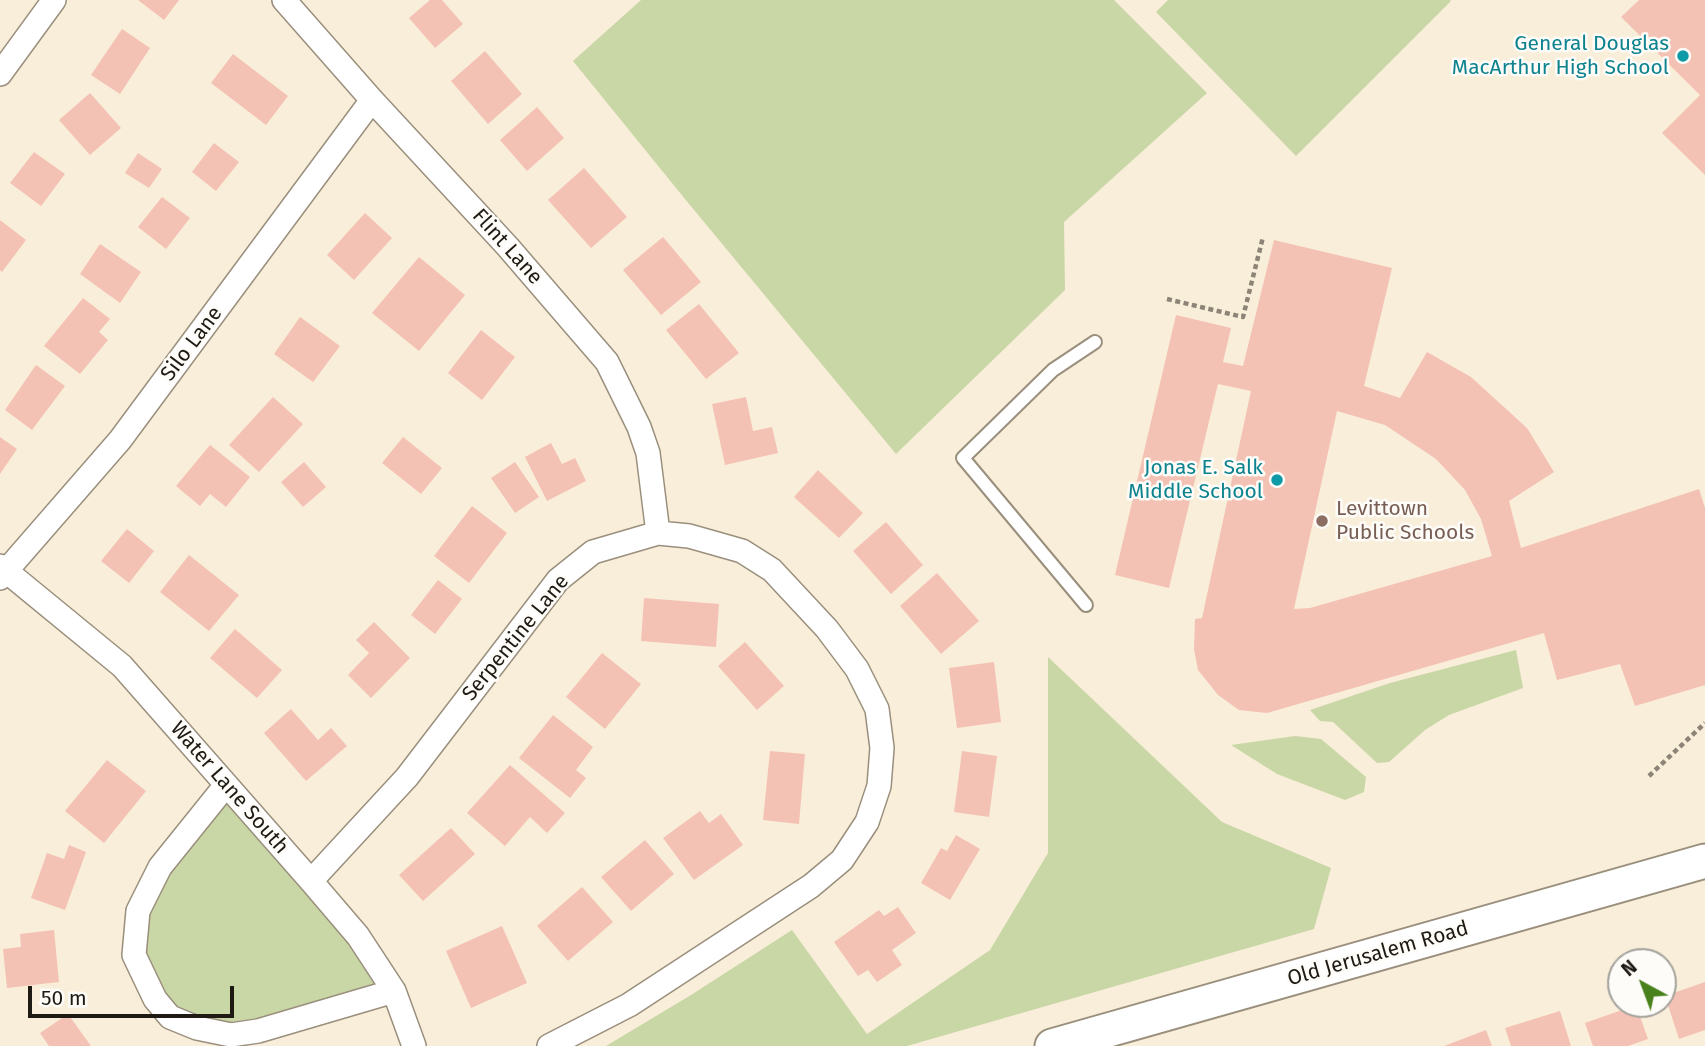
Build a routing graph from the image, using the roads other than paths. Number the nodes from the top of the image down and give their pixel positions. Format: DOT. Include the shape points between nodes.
graph roads {
  1 [pos="54,0"];
  2 [pos="284,0"];
  3 [pos="0,74"];
  4 [pos="372,100"];
  5 [pos="1095,342"];
  6 [pos="658,533"];
  7 [pos="2,572"];
  8 [pos="1086,605"];
  9 [pos="226,785"];
  10 [pos="1705,862"];
  11 [pos="311,881"];
  12 [pos="394,991"];
  13 [pos="414,1046"];
  14 [pos="549,1046"];
  15 [pos="1052,1046"];
  1 -- 3 [label="street"];
  2 -- 4 [label="street, Flint Lane"];
  4 -- 6 [label="street, Flint Lane" via="607,362 648,453"];
  4 -- 7 [label="street, Silo Lane" via="120,440"];
  5 -- 8 [label="lane" via="1052,370 963,458"];
  6 -- 11 [label="street, Serpentine Lane" via="593,552 558,580 407,777"];
  6 -- 14 [label="street, Serpentine Lane" via="689,536 742,551 772,570 827,629 858,669 877,709 883,748 879,786 867,822 842,860 811,886 629,1005"];
  7 -- 9 [label="street, Water Lane South" via="121,666"];
  9 -- 11 [label="street, Water Lane South"];
  9 -- 12 [label="street" via="160,867 138,911 134,955 155,999 170,1017 231,1035"];
  10 -- 15 [label="main road, Old Jerusalem Road"];
  11 -- 12 [label="street, Water Lane South" via="358,936"];
  12 -- 13 [label="street, Water Lane South"];
}
